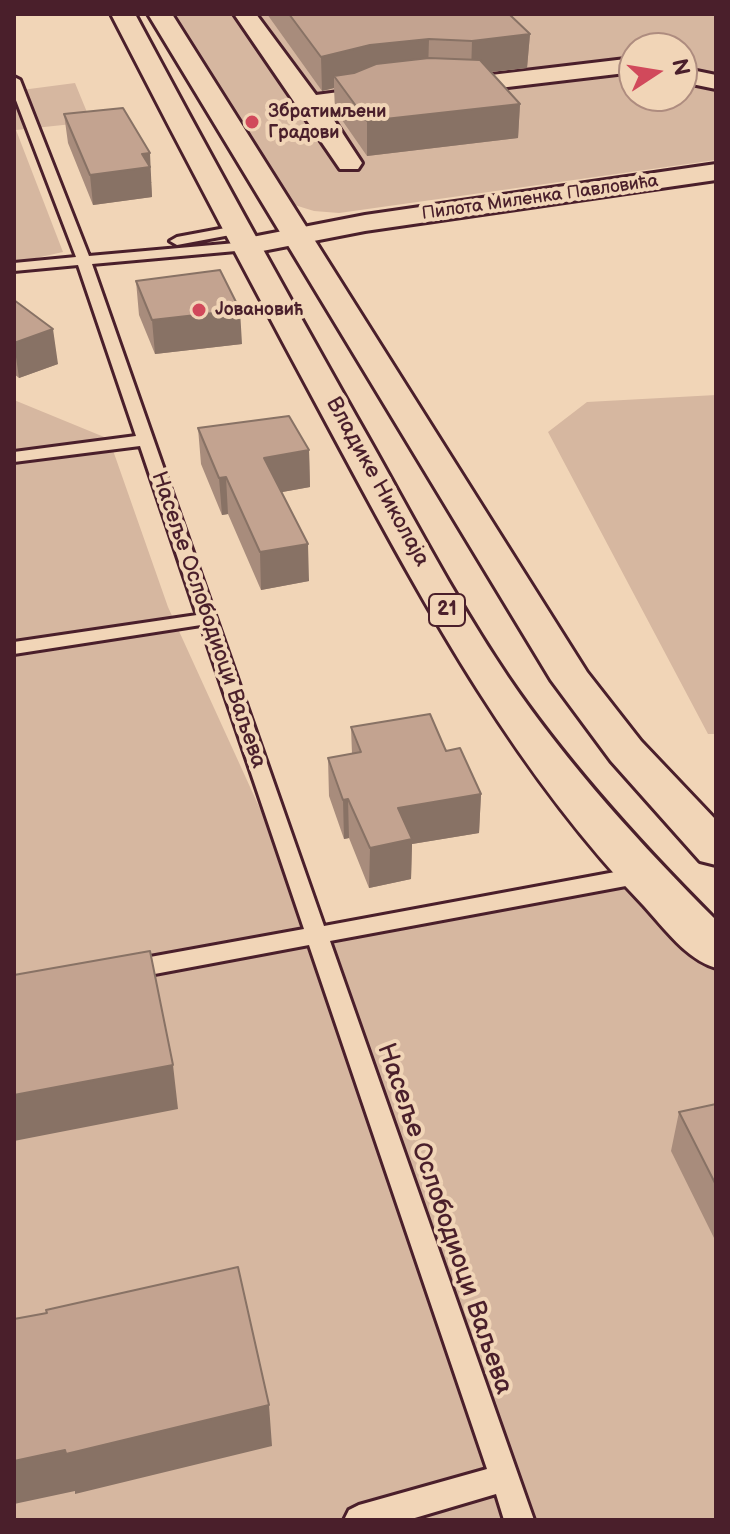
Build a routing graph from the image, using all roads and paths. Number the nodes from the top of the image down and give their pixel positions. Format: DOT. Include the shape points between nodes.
graph roads {
  1 [pos="123,14"];
  2 [pos="160,14"];
  3 [pos="245,14"];
  4 [pos="618,68"];
  5 [pos="14,80"];
  6 [pos="310,103"];
  7 [pos="19,113"];
  8 [pos="349,163"];
  9 [pos="716,172"];
  10 [pos="294,230"];
  11 [pos="242,238"];
  12 [pos="83,259"];
  13 [pos="14,267"];
  14 [pos="146,440"];
  15 [pos="14,457"];
  16 [pos="206,619"];
  17 [pos="14,648"];
  18 [pos="716,849"];
  19 [pos="642,875"];
  20 [pos="318,936"];
  21 [pos="716,950"];
  22 [pos="103,974"];
  23 [pos="503,1478"];
  24 [pos="359,1520"];
  25 [pos="519,1520"];
  1 -- 11 [label="main road, Владике Николаја / 21"];
  2 -- 10 [label="main road"];
  3 -- 6 [label="street"];
  4 -- 6 [label="street" via="474,84 370,88 344,99"];
  5 -- 7 [label="lane, Насеље Ослободиоци Ваљева"];
  6 -- 8 [label="street"];
  7 -- 12 [label="lane, Насеље Ослободиоци Ваљева"];
  9 -- 10 [label="street, Пилота Миленка Павловића"];
  10 -- 11 [label="street, Пилота Миленка Павловића"];
  10 -- 18 [label="main road" via="572,680 626,751"];
  11 -- 12 [label="lane"];
  11 -- 19 [label="main road, Владике Николаја / 21" via="492,684"];
  12 -- 13 [label="lane"];
  12 -- 14 [label="lane, Насеље Ослободиоци Ваљева"];
  14 -- 15 [label="lane"];
  14 -- 16 [label="lane, Насеље Ослободиоци Ваљева"];
  16 -- 17 [label="lane"];
  16 -- 20 [label="lane, Насеље Ослободиоци Ваљева"];
  19 -- 20 [label="lane"];
  19 -- 21 [label="main road, Владике Николаја / 21"];
  20 -- 22 [label="lane"];
  20 -- 23 [label="lane, Насеље Ослободиоци Ваљева"];
  23 -- 24 [label="lane"];
  23 -- 25 [label="lane, Насеље Ослободиоци Ваљева"];
}
